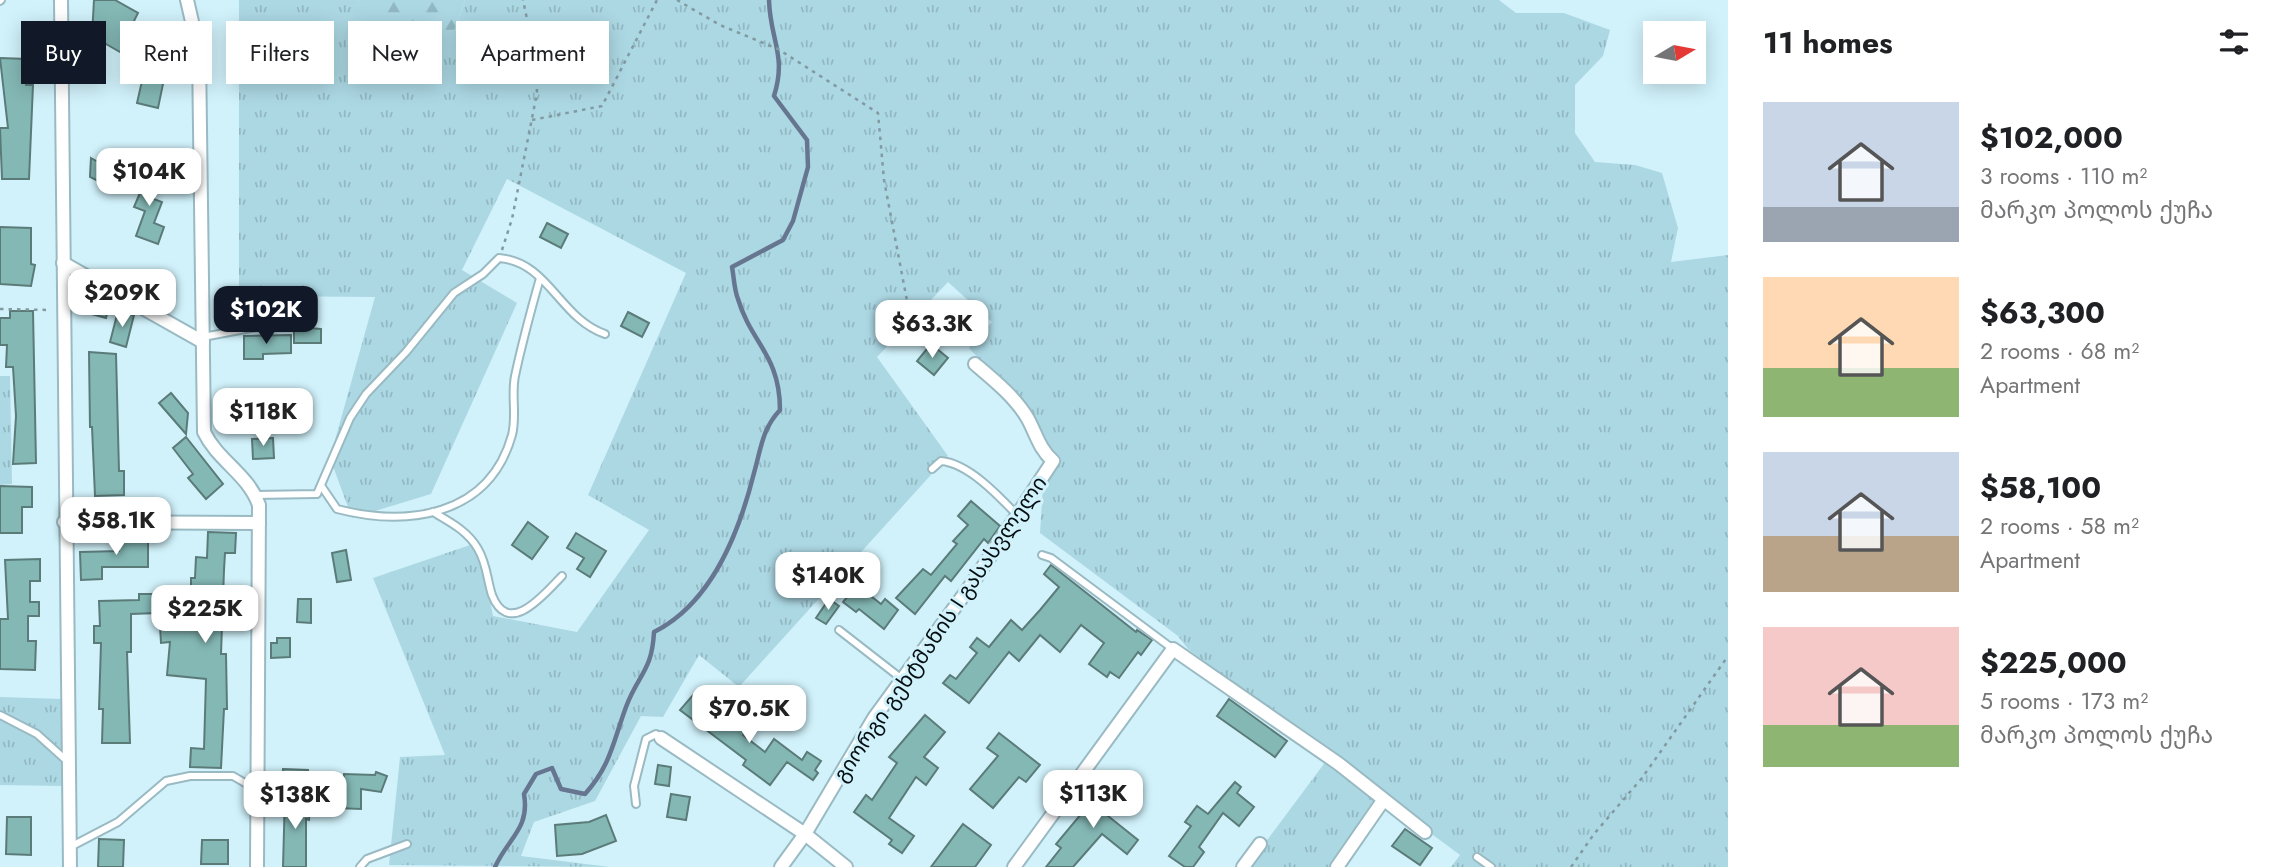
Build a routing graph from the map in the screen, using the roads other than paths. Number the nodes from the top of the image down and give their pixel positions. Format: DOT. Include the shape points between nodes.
graph roads {
  1 [pos="61,0"];
  2 [pos="187,0"];
  3 [pos="63,263"];
  4 [pos="540,278"];
  5 [pos="307,323"];
  6 [pos="605,334"];
  7 [pos="202,340"];
  8 [pos="975,364"];
  9 [pos="932,469"];
  10 [pos="322,487"];
  11 [pos="255,495"];
  12 [pos="433,512"];
  13 [pos="1018,516"];
  14 [pos="64,523"];
  15 [pos="259,523"];
  16 [pos="1042,555"];
  17 [pos="562,576"];
  18 [pos="839,630"];
  19 [pos="1173,649"];
  20 [pos="902,679"];
  21 [pos="0,715"];
  22 [pos="661,738"];
  23 [pos="68,762"];
  24 [pos="333,789"];
  25 [pos="257,790"];
  26 [pos="1382,802"];
  27 [pos="636,804"];
  28 [pos="1425,832"];
  29 [pos="805,834"];
  30 [pos="407,844"];
  31 [pos="1260,844"];
  32 [pos="70,846"];
  33 [pos="1477,857"];
  34 [pos="70,867"];
  35 [pos="257,867"];
  36 [pos="360,867"];
  37 [pos="781,867"];
  38 [pos="846,867"];
  39 [pos="1014,867"];
  40 [pos="1243,867"];
  41 [pos="1337,867"];
  42 [pos="1491,867"];
  1 -- 3 [label="street"];
  2 -- 7 [label="street" via="200,52"];
  3 -- 7 [label="street"];
  3 -- 14 [label="street"];
  4 -- 6 [label="lane" via="585,326"];
  4 -- 10 [label="lane" via="525,262 499,258 454,293 366,394 335,450"];
  4 -- 12 [label="lane" via="514,380 508,448 493,475 473,494 453,507"];
  5 -- 7 [label="lane" via="267,325"];
  7 -- 11 [label="street" via="204,432 210,445 241,474"];
  8 -- 13 [label="street, გიორგი გეხტმანის I გასასვლელი" via="1028,419 1040,449 1053,461"];
  9 -- 13 [label="lane" via="941,461 951,462"];
  10 -- 11 [label="lane" via="311,495"];
  10 -- 12 [label="lane" via="337,509 361,515 387,519"];
  11 -- 15 [label="street"];
  12 -- 17 [label="lane" via="477,546 491,593 502,609 514,613 529,610"];
  13 -- 20 [label="street, გიორგი გეხტმანის I გასასვლელი"];
  14 -- 15 [label="street"];
  14 -- 23 [label="street"];
  15 -- 25 [label="street"];
  16 -- 19 [label="lane"];
  18 -- 20 [label="lane"];
  19 -- 26 [label="street" via="1339,764"];
  19 -- 39 [label="street"];
  20 -- 29 [label="street, გიორგი გეხტმანის I გასასვლელი"];
  21 -- 23 [label="lane" via="37,734"];
  22 -- 27 [label="lane" via="656,734 646,738 634,786"];
  22 -- 29 [label="street"];
  23 -- 32 [label="street"];
  24 -- 25 [label="lane"];
  25 -- 32 [label="lane" via="233,776 166,781 118,822"];
  25 -- 35 [label="street"];
  26 -- 28 [label="street"];
  26 -- 41 [label="street"];
  29 -- 37 [label="street, გიორგი გეხტმანის I გასასვლელი"];
  29 -- 38 [label="street"];
  30 -- 36 [label="lane" via="367,859"];
  31 -- 40 [label="street"];
  32 -- 34 [label="street"];
  33 -- 42 [label="lane"];
}
